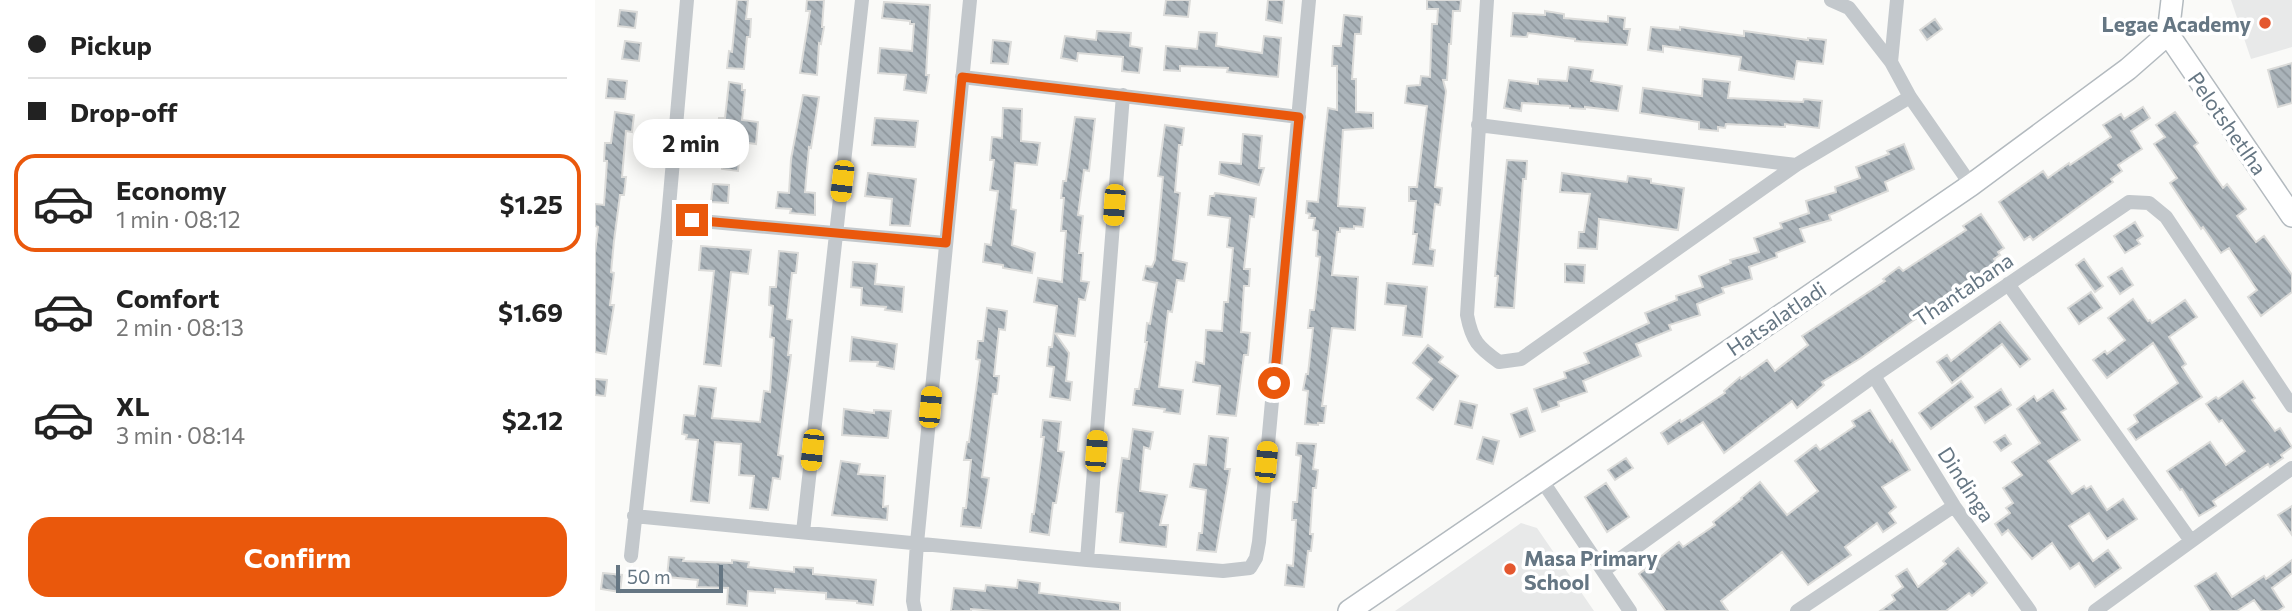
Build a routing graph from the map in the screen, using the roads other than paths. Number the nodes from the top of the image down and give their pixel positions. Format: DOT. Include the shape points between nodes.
graph roads {
  1 [pos="687,0"];
  2 [pos="862,0"];
  3 [pos="970,0"];
  4 [pos="1309,0"];
  5 [pos="1487,0"];
  6 [pos="1831,0"];
  7 [pos="1897,0"];
  8 [pos="2172,0"];
  9 [pos="2168,34"];
  10 [pos="1891,62"];
  11 [pos="962,77"];
  12 [pos="1123,95"];
  13 [pos="1910,97"];
  14 [pos="1299,117"];
  15 [pos="1478,125"];
  16 [pos="1796,165"];
  17 [pos="1971,185"];
  18 [pos="2292,216"];
  19 [pos="668,218"];
  20 [pos="836,233"];
  21 [pos="946,243"];
  22 [pos="2008,284"];
  23 [pos="1874,376"];
  24 [pos="2292,407"];
  25 [pos="2292,468"];
  26 [pos="1541,479"];
  27 [pos="1954,506"];
  28 [pos="634,516"];
  29 [pos="803,532"];
  30 [pos="2191,541"];
  31 [pos="917,543"];
  32 [pos="631,556"];
  33 [pos="1087,560"];
  34 [pos="1603,571"];
  35 [pos="915,611"];
  36 [pos="1349,611"];
  37 [pos="1630,611"];
  38 [pos="1797,611"];
  39 [pos="2030,611"];
  40 [pos="2095,611"];
  1 -- 19 [label="street"];
  2 -- 20 [label="street"];
  3 -- 11 [label="street"];
  4 -- 14 [label="street"];
  5 -- 15 [label="street"];
  6 -- 10 [label="street" via="1849,8"];
  7 -- 10 [label="street"];
  8 -- 9 [label="street"];
  9 -- 17 [label="street, Hatsalatladi"];
  9 -- 18 [label="street, Pelotshetlha"];
  10 -- 13 [label="street"];
  11 -- 12 [label="street"];
  11 -- 21 [label="street"];
  12 -- 14 [label="street"];
  12 -- 33 [label="street"];
  13 -- 16 [label="street"];
  13 -- 17 [label="street"];
  14 -- 33 [label="street" via="1256,558 1250,568 1223,571"];
  15 -- 16 [label="street"];
  15 -- 16 [label="street" via="1467,315 1471,335 1499,362 1521,359"];
  17 -- 26 [label="street, Hatsalatladi"];
  19 -- 20 [label="street"];
  19 -- 28 [label="street"];
  20 -- 21 [label="street"];
  20 -- 29 [label="street"];
  21 -- 31 [label="street"];
  22 -- 23 [label="street, Thantabana"];
  22 -- 24 [label="street, Thantabana" via="2129,202 2149,203 2166,217"];
  22 -- 30 [label="street"];
  23 -- 27 [label="street, Dindinga"];
  23 -- 34 [label="street, Thantabana"];
  25 -- 30 [label="street"];
  26 -- 34 [label="street"];
  26 -- 36 [label="street, Hatsalatladi"];
  27 -- 38 [label="street"];
  27 -- 39 [label="street, Dindinga"];
  28 -- 29 [label="street"];
  28 -- 32 [label="street"];
  29 -- 31 [label="street"];
  30 -- 40 [label="street"];
  31 -- 33 [label="street"];
  31 -- 35 [label="street"];
  34 -- 37 [label="street"];
}
